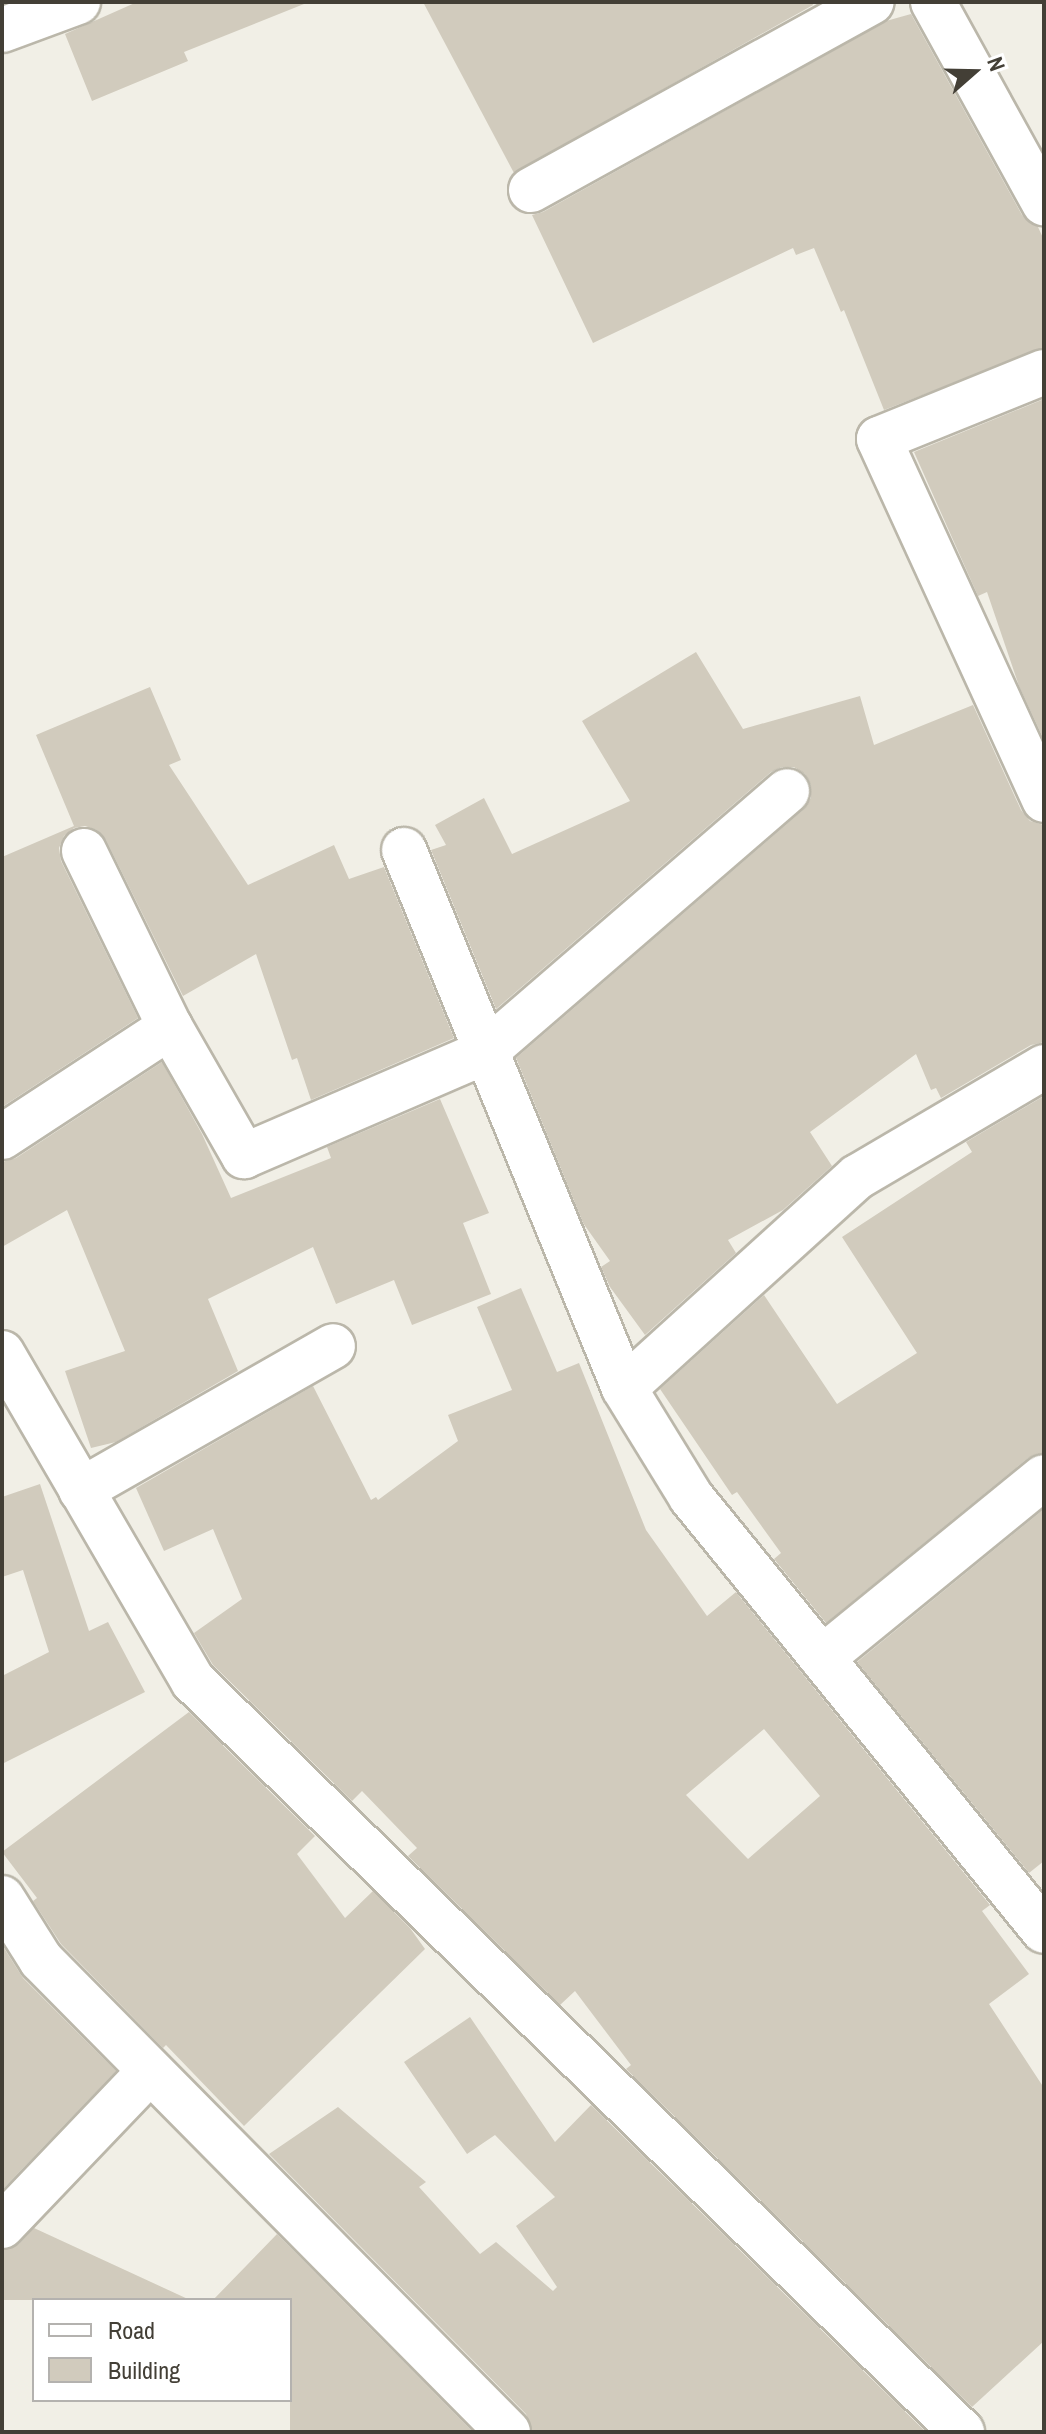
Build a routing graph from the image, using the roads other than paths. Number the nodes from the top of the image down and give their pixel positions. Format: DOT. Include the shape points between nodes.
graph roads {
  1 [pos="78,2"];
  2 [pos="871,2"];
  3 [pos="933,2"];
  4 [pos="2,30"];
  5 [pos="531,190"];
  6 [pos="1044,203"];
  7 [pos="1044,372"];
  8 [pos="787,791"];
  9 [pos="1044,800"];
  10 [pos="404,850"];
  11 [pos="84,851"];
  12 [pos="170,1027"];
  13 [pos="485,1052"];
  14 [pos="1043,1070"];
  15 [pos="2,1137"];
  16 [pos="333,1346"];
  17 [pos="2,1353"];
  18 [pos="624,1388"];
  19 [pos="1044,1477"];
  20 [pos="81,1490"];
  21 [pos="822,1658"];
  22 [pos="2,1898"];
  23 [pos="1035,1902"];
  24 [pos="150,2071"];
  25 [pos="2,2226"];
  26 [pos="508,2432"];
  27 [pos="962,2432"];
  1 -- 4 [label="street"];
  2 -- 5 [label="street"];
  3 -- 6 [label="street"];
  7 -- 9 [label="street" via="879,439"];
  8 -- 13 [label="street"];
  10 -- 13 [label="street"];
  11 -- 12 [label="street"];
  12 -- 13 [label="street" via="244,1156"];
  12 -- 15 [label="street"];
  13 -- 18 [label="street"];
  14 -- 18 [label="street" via="857,1177"];
  16 -- 20 [label="street"];
  17 -- 20 [label="street"];
  18 -- 21 [label="street" via="691,1497"];
  19 -- 21 [label="street"];
  20 -- 27 [label="street" via="193,1681"];
  21 -- 23 [label="street"];
  22 -- 24 [label="street" via="41,1960"];
  24 -- 25 [label="street"];
  24 -- 26 [label="street"];
}
